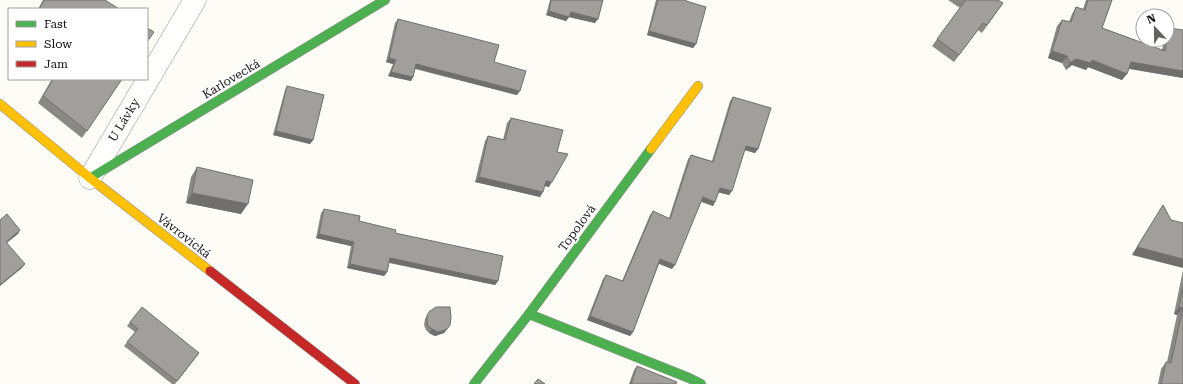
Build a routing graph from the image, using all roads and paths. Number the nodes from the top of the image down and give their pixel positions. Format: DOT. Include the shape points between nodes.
graph roads {
  1 [pos="195,0"];
  2 [pos="386,0"];
  3 [pos="148,80"];
  4 [pos="148,80"];
  5 [pos="698,86"];
  6 [pos="0,104"];
  7 [pos="90,178"];
  8 [pos="529,314"];
  9 [pos="356,384"];
  10 [pos="474,384"];
  11 [pos="701,384"];
  1 -- 4 [label="street, U Lávky"];
  2 -- 7 [label="street, Karlovecká"];
  3 -- 7 [label="street, U Lávky"];
  5 -- 8 [label="street, Topolová"];
  6 -- 7 [label="street, Vávrovická"];
  7 -- 9 [label="street, Vávrovická"];
  8 -- 10 [label="street, Topolová"];
  8 -- 11 [label="street"];
}
